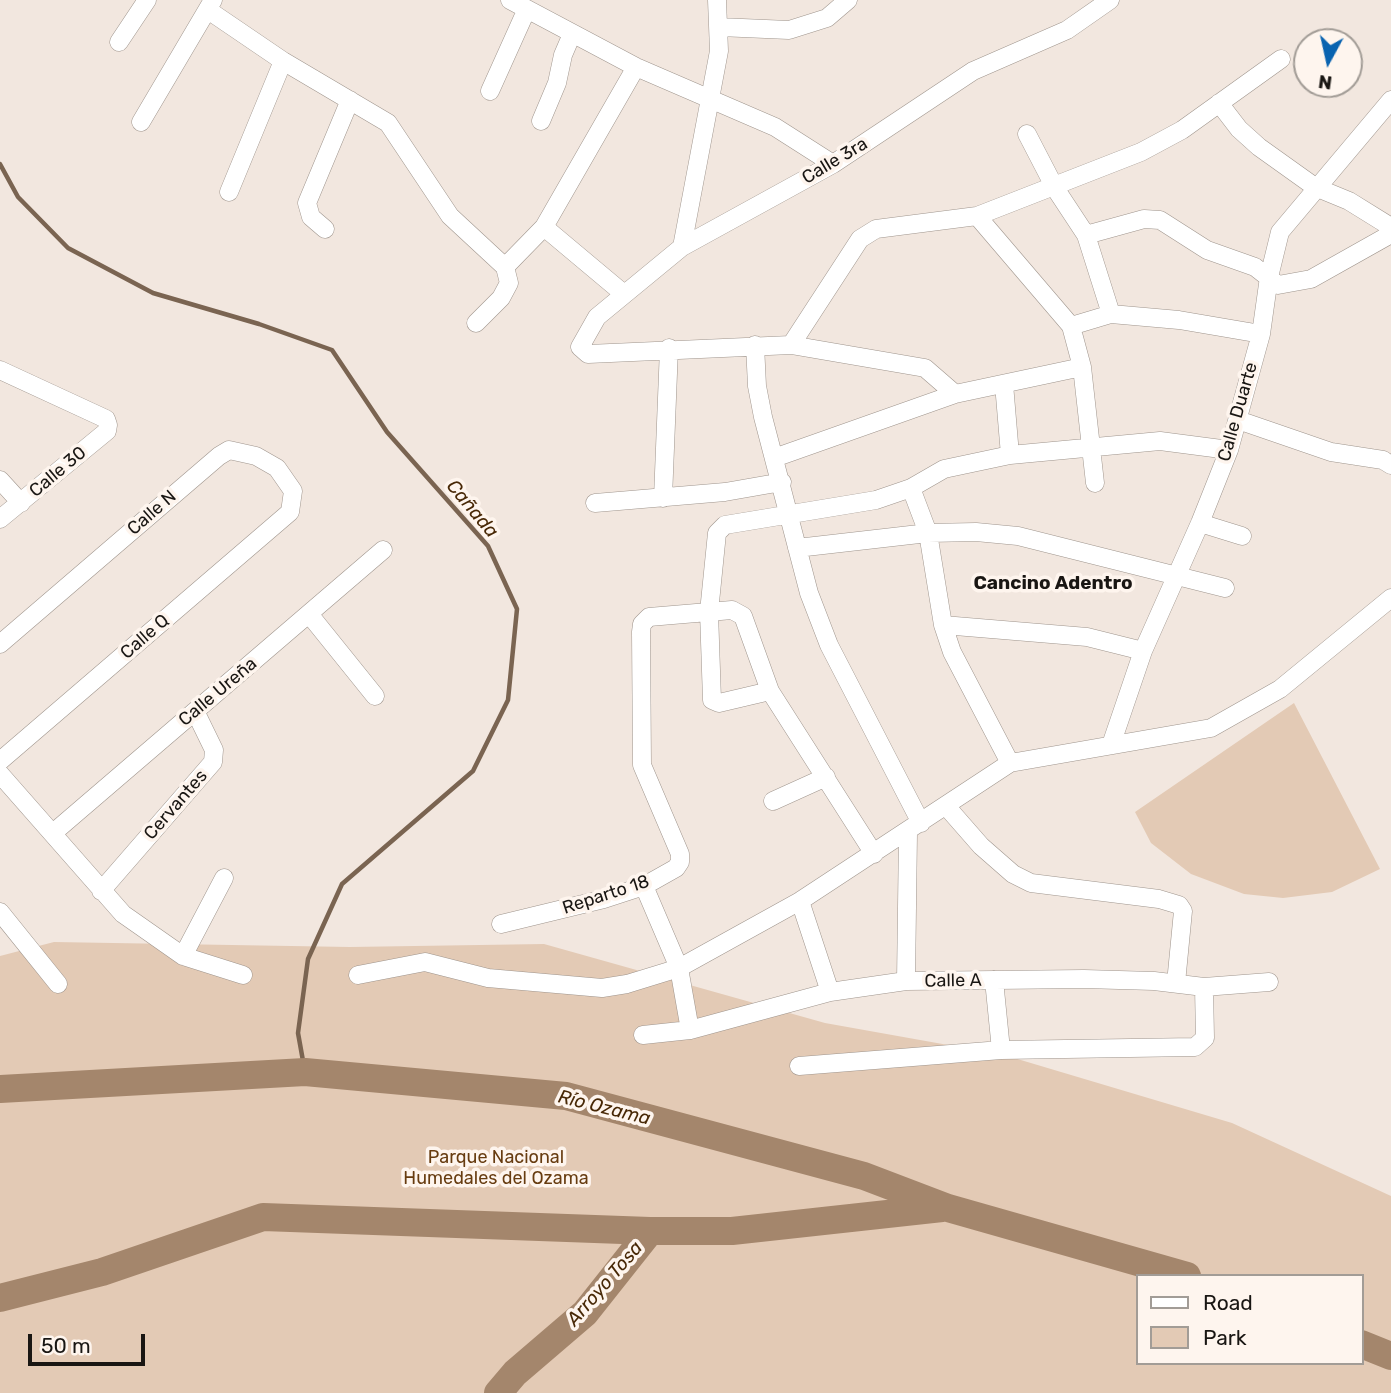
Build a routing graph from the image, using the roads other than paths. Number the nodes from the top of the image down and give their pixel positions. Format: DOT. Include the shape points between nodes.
graph roads {
  1 [pos="147,0"];
  2 [pos="510,0"];
  3 [pos="717,0"];
  4 [pos="848,0"];
  5 [pos="1103,2"];
  6 [pos="210,5"];
  7 [pos="526,11"];
  8 [pos="719,27"];
  9 [pos="572,34"];
  10 [pos="119,42"];
  11 [pos="1281,59"];
  12 [pos="283,61"];
  13 [pos="636,67"];
  14 [pos="490,91"];
  15 [pos="708,99"];
  16 [pos="350,100"];
  17 [pos="1391,100"];
  18 [pos="1219,103"];
  19 [pos="541,121"];
  20 [pos="141,122"];
  21 [pos="1027,134"];
  22 [pos="833,164"];
  23 [pos="1315,187"];
  24 [pos="1055,188"];
  25 [pos="229,192"];
  26 [pos="977,216"];
  27 [pos="544,227"];
  28 [pos="1391,228"];
  29 [pos="325,229"];
  30 [pos="1391,234"];
  31 [pos="1086,236"];
  32 [pos="682,247"];
  33 [pos="505,267"];
  34 [pos="1269,277"];
  35 [pos="624,294"];
  36 [pos="1111,314"];
  37 [pos="476,323"];
  38 [pos="1072,326"];
  39 [pos="1261,334"];
  40 [pos="755,345"];
  41 [pos="791,345"];
  42 [pos="669,348"];
  43 [pos="1082,367"];
  44 [pos="0,370"];
  45 [pos="1004,384"];
  46 [pos="955,394"];
  47 [pos="1238,420"];
  48 [pos="1091,445"];
  49 [pos="1229,450"];
  50 [pos="1010,455"];
  51 [pos="774,458"];
  52 [pos="1391,465"];
  53 [pos="0,480"];
  54 [pos="782,482"];
  55 [pos="1095,483"];
  56 [pos="911,488"];
  57 [pos="663,498"];
  58 [pos="21,503"];
  59 [pos="595,503"];
  60 [pos="290,512"];
  61 [pos="790,516"];
  62 [pos="0,520"];
  63 [pos="1200,523"];
  64 [pos="928,533"];
  65 [pos="1242,536"];
  66 [pos="797,548"];
  67 [pos="383,550"];
  68 [pos="1176,577"];
  69 [pos="1225,588"];
  70 [pos="1391,598"];
  71 [pos="709,612"];
  72 [pos="309,614"];
  73 [pos="943,625"];
  74 [pos="0,643"];
  75 [pos="1143,651"];
  76 [pos="770,691"];
  77 [pos="375,696"];
  78 [pos="195,711"];
  79 [pos="1111,745"];
  80 [pos="0,761"];
  81 [pos="1010,763"];
  82 [pos="0,774"];
  83 [pos="825,778"];
  84 [pos="773,801"];
  85 [pos="946,806"];
  86 [pos="915,828"];
  87 [pos="52,833"];
  88 [pos="874,854"];
  89 [pos="224,878"];
  90 [pos="644,886"];
  91 [pos="101,891"];
  92 [pos="800,901"];
  93 [pos="0,912"];
  94 [pos="501,924"];
  95 [pos="183,956"];
  96 [pos="680,968"];
  97 [pos="243,975"];
  98 [pos="358,975"];
  99 [pos="994,980"];
  100 [pos="906,981"];
  101 [pos="1269,982"];
  102 [pos="1176,983"];
  103 [pos="58,984"];
  104 [pos="1204,987"];
  105 [pos="830,992"];
  106 [pos="690,1030"];
  107 [pos="643,1035"];
  108 [pos="1001,1050"];
  109 [pos="799,1066"];
  1 -- 10 [label="street"];
  2 -- 7 [label="street"];
  3 -- 8 [label="street"];
  4 -- 8 [label="street" via="827,18 789,30"];
  5 -- 22 [label="street, Calle 3ra" via="1067,30 974,71"];
  6 -- 12 [label="street"];
  6 -- 20 [label="street"];
  7 -- 9 [label="street"];
  7 -- 14 [label="street"];
  8 -- 15 [label="street" via="719,51"];
  9 -- 13 [label="street"];
  9 -- 19 [label="street"];
  11 -- 18 [label="street"];
  12 -- 16 [label="street"];
  12 -- 25 [label="street"];
  13 -- 15 [label="street"];
  13 -- 27 [label="street"];
  15 -- 22 [label="street" via="775,127"];
  15 -- 32 [label="street"];
  16 -- 29 [label="street" via="307,203 311,218"];
  16 -- 33 [label="street" via="388,123 450,216"];
  17 -- 23 [label="street, Calle Duarte"];
  18 -- 23 [label="street" via="1259,147"];
  18 -- 24 [label="street" via="1141,152"];
  21 -- 24 [label="street"];
  22 -- 32 [label="street, Calle 3ra"];
  23 -- 28 [label="street" via="1349,201"];
  23 -- 34 [label="street, Calle Duarte" via="1280,232"];
  24 -- 26 [label="street"];
  24 -- 31 [label="street"];
  26 -- 38 [label="street"];
  26 -- 41 [label="street" via="876,229 860,239"];
  27 -- 33 [label="street"];
  27 -- 35 [label="street"];
  30 -- 34 [label="street" via="1311,279 1278,285"];
  31 -- 34 [label="street" via="1144,219 1160,220 1207,250 1255,267"];
  31 -- 36 [label="street"];
  32 -- 35 [label="street, Calle 3ra"];
  33 -- 37 [label="street" via="509,283 502,298"];
  34 -- 39 [label="street, Calle Duarte"];
  35 -- 42 [label="street, Calle 3ra" via="597,317 580,347 588,354"];
  36 -- 38 [label="street"];
  36 -- 39 [label="street"];
  38 -- 43 [label="street"];
  39 -- 47 [label="street, Calle Duarte"];
  40 -- 41 [label="street"];
  40 -- 42 [label="street"];
  40 -- 51 [label="street" via="757,386"];
  41 -- 46 [label="street" via="925,368"];
  42 -- 57 [label="street"];
  43 -- 45 [label="street"];
  43 -- 48 [label="street"];
  44 -- 58 [label="street, Calle 30" via="106,419 107,431"];
  45 -- 46 [label="street"];
  45 -- 50 [label="street"];
  46 -- 51 [label="street"];
  47 -- 49 [label="street, Calle Duarte"];
  47 -- 52 [label="street" via="1331,452"];
  48 -- 49 [label="street" via="1160,441"];
  48 -- 50 [label="street"];
  48 -- 55 [label="street"];
  49 -- 63 [label="street, Calle Duarte"];
  50 -- 56 [label="street" via="944,468"];
  51 -- 54 [label="street"];
  53 -- 58 [label="street"];
  54 -- 57 [label="street"];
  54 -- 61 [label="street"];
  56 -- 61 [label="street" via="876,500"];
  56 -- 64 [label="street"];
  57 -- 59 [label="street"];
  58 -- 62 [label="street, Calle 30"];
  60 -- 74 [label="street, Calle N" via="293,491 277,468 256,456 229,450"];
  60 -- 80 [label="street, Calle Q"];
  61 -- 66 [label="street"];
  61 -- 71 [label="street" via="720,527"];
  63 -- 65 [label="street"];
  63 -- 68 [label="street, Calle Duarte"];
  64 -- 66 [label="street"];
  64 -- 68 [label="street" via="1017,536"];
  64 -- 73 [label="street"];
  66 -- 86 [label="street" via="829,645"];
  67 -- 72 [label="street, Calle Ureña"];
  68 -- 69 [label="street"];
  68 -- 75 [label="street, Calle Duarte"];
  70 -- 79 [label="street" via="1280,689 1211,728"];
  71 -- 76 [label="street" via="733,610 743,616"];
  71 -- 76 [label="street" via="712,700 719,703"];
  71 -- 90 [label="street, Reparto 18" via="649,617 642,624 642,765 680,854 676,868"];
  72 -- 77 [label="street"];
  72 -- 78 [label="street, Calle Ureña"];
  73 -- 75 [label="street" via="1087,637"];
  73 -- 81 [label="street" via="974,698"];
  75 -- 79 [label="street, Calle Duarte"];
  76 -- 83 [label="street"];
  78 -- 87 [label="street, Calle Ureña"];
  78 -- 91 [label="street, Cervantes" via="214,750 214,762"];
  79 -- 81 [label="street"];
  81 -- 85 [label="street"];
  82 -- 87 [label="street"];
  83 -- 84 [label="street"];
  83 -- 88 [label="street"];
  85 -- 86 [label="street"];
  85 -- 102 [label="street" via="981,846 1031,883 1179,905 1183,911"];
  86 -- 88 [label="street"];
  86 -- 100 [label="street"];
  87 -- 91 [label="street"];
  88 -- 92 [label="street"];
  89 -- 95 [label="street"];
  90 -- 94 [label="street, Reparto 18"];
  90 -- 96 [label="street"];
  91 -- 95 [label="street" via="123,914"];
  92 -- 96 [label="street"];
  92 -- 105 [label="street"];
  93 -- 103 [label="street"];
  95 -- 97 [label="street"];
  96 -- 98 [label="street" via="602,988 488,978 425,962"];
  96 -- 106 [label="street"];
  99 -- 100 [label="street, Calle A"];
  99 -- 102 [label="street, Calle A"];
  99 -- 108 [label="street"];
  100 -- 105 [label="street, Calle A"];
  101 -- 104 [label="street, Calle A"];
  102 -- 104 [label="street, Calle A"];
  104 -- 108 [label="street" via="1205,1038 1195,1047"];
  105 -- 106 [label="street, Calle A"];
  106 -- 107 [label="street, Calle A"];
  108 -- 109 [label="street"];
}
